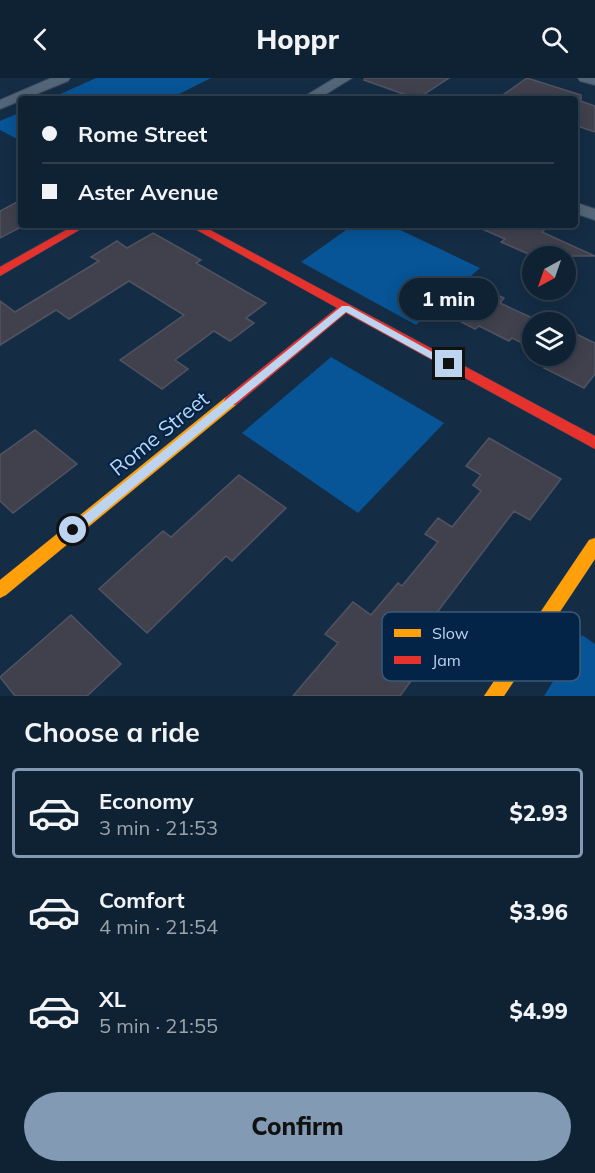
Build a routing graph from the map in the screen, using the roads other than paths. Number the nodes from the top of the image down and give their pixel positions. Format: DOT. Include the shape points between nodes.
graph roads {
  1 [pos="63,78"];
  2 [pos="345,78"];
  3 [pos="585,78"];
  4 [pos="595,81"];
  5 [pos="21,96"];
  6 [pos="312,96"];
  7 [pos="18,97"];
  8 [pos="0,105"];
  9 [pos="578,209"];
  10 [pos="595,215"];
  11 [pos="78,228"];
  12 [pos="198,228"];
  13 [pos="0,272"];
  14 [pos="345,308"];
  15 [pos="595,443"];
  16 [pos="595,545"];
  17 [pos="0,590"];
  18 [pos="550,612"];
  19 [pos="503,681"];
  20 [pos="493,696"];
  1 -- 5 [label="street"];
  2 -- 6 [label="street"];
  3 -- 4 [label="street"];
  7 -- 8 [label="street"];
  9 -- 10 [label="street"];
  11 -- 13 [label="street"];
  12 -- 14 [label="street"];
  14 -- 15 [label="street"];
  14 -- 17 [label="street, Rome Street"];
  16 -- 18 [label="street"];
  19 -- 20 [label="street"];
}
